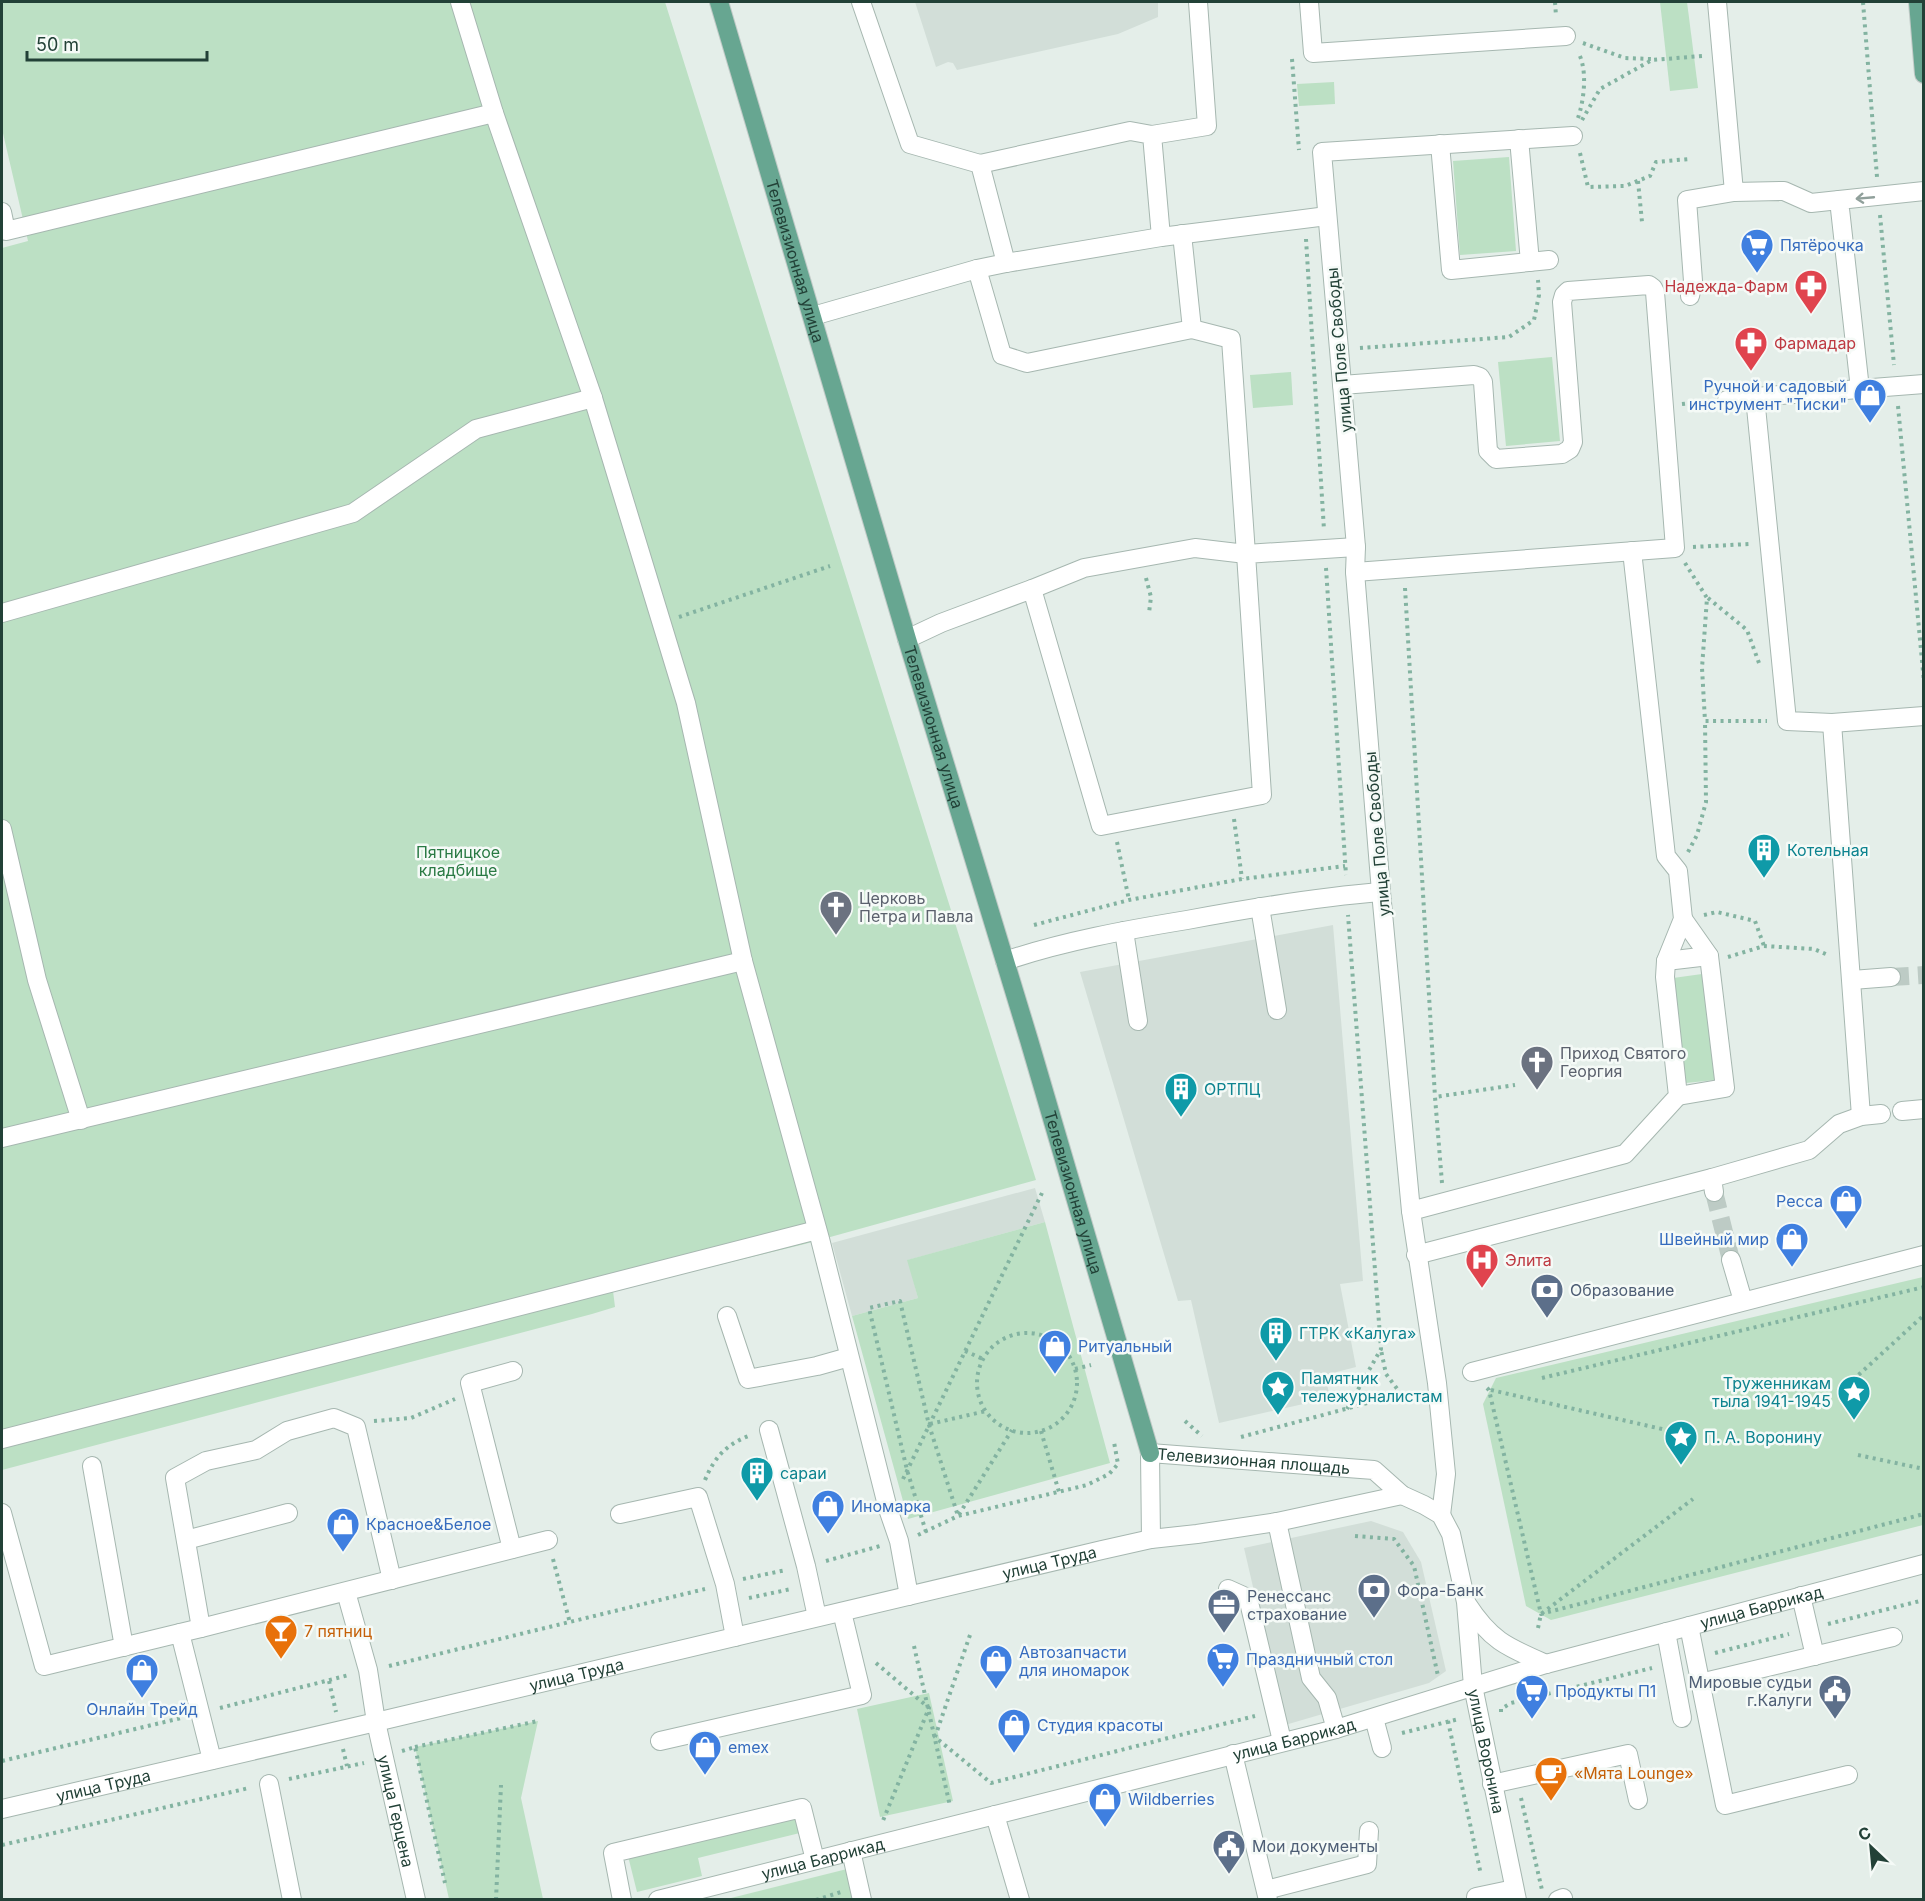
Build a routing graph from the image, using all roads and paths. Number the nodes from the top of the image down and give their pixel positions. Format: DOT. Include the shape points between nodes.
graph roads {
  1 [pos="460,2"];
  2 [pos="719,2"];
  3 [pos="861,2"];
  4 [pos="1198,2"];
  5 [pos="1309,2"];
  6 [pos="1555,2"];
  7 [pos="1717,2"];
  8 [pos="1863,2"];
  9 [pos="1918,2"];
  10 [pos="1566,36"];
  11 [pos="1721,52"];
  12 [pos="1292,58"];
  13 [pos="1652,60"];
  14 [pos="1923,74"];
  15 [pos="494,113"];
  16 [pos="1152,135"];
  17 [pos="1573,136"];
  18 [pos="1520,139"];
  19 [pos="1440,144"];
  20 [pos="1689,159"];
  21 [pos="1300,161"];
  22 [pos="981,164"];
  23 [pos="1638,181"];
  24 [pos="1923,191"];
  25 [pos="1734,192"];
  26 [pos="1879,197"];
  27 [pos="1839,200"];
  28 [pos="2,212"];
  29 [pos="1327,216"];
  30 [pos="1305,218"];
  31 [pos="1642,222"];
  32 [pos="1182,234"];
  33 [pos="1161,237"];
  34 [pos="1539,261"];
  35 [pos="1006,263"];
  36 [pos="977,269"];
  37 [pos="1690,296"];
  38 [pos="813,316"];
  39 [pos="1192,329"];
  40 [pos="1338,350"];
  41 [pos="1923,384"];
  42 [pos="1342,385"];
  43 [pos="1896,387"];
  44 [pos="1860,389"];
  45 [pos="1755,397"];
  46 [pos="593,398"];
  47 [pos="1727,400"];
  48 [pos="1769,543"];
  49 [pos="1356,547"];
  50 [pos="1675,548"];
  51 [pos="1325,550"];
  52 [pos="1632,551"];
  53 [pos="1246,554"];
  54 [pos="1141,557"];
  55 [pos="830,566"];
  56 [pos="1404,568"];
  57 [pos="1355,572"];
  58 [pos="1032,589"];
  59 [pos="1707,598"];
  60 [pos="2,613"];
  61 [pos="1149,613"];
  62 [pos="662,623"];
  63 [pos="907,639"];
  64 [pos="1760,664"];
  65 [pos="1923,682"];
  66 [pos="1923,716"];
  67 [pos="1705,721"];
  68 [pos="1787,721"];
  69 [pos="1832,723"];
  70 [pos="1231,801"];
  71 [pos="1113,823"];
  72 [pos="2,829"];
  73 [pos="1345,866"];
  74 [pos="1678,871"];
  75 [pos="1242,879"];
  76 [pos="1381,892"];
  77 [pos="1347,895"];
  78 [pos="1129,900"];
  79 [pos="1260,907"];
  80 [pos="1683,920"];
  81 [pos="1034,925"];
  82 [pos="1124,931"];
  83 [pos="1764,946"];
  84 [pos="1709,956"];
  85 [pos="743,961"];
  86 [pos="1666,961"];
  87 [pos="1005,962"];
  88 [pos="1852,973"];
  89 [pos="1891,977"];
  90 [pos="1277,1010"];
  91 [pos="1138,1021"];
  92 [pos="1515,1085"];
  93 [pos="1678,1096"];
  94 [pos="1435,1097"];
  95 [pos="1923,1109"];
  96 [pos="1902,1111"];
  97 [pos="1881,1114"];
  98 [pos="1861,1116"];
  99 [pos="81,1120"];
  100 [pos="2,1138"];
  101 [pos="1042,1193"];
  102 [pos="1443,1203"];
  103 [pos="1411,1211"];
  104 [pos="817,1230"];
  105 [pos="1416,1255"];
  106 [pos="1923,1255"];
  107 [pos="1731,1260"];
  108 [pos="1923,1287"];
  109 [pos="1743,1301"];
  110 [pos="1923,1315"];
  111 [pos="727,1316"];
  112 [pos="1381,1349"];
  113 [pos="965,1351"];
  114 [pos="849,1357"];
  115 [pos="983,1359"];
  116 [pos="1091,1365"];
  117 [pos="1075,1369"];
  118 [pos="513,1371"];
  119 [pos="1473,1372"];
  120 [pos="1535,1380"];
  121 [pos="1501,1388"];
  122 [pos="1489,1390"];
  123 [pos="1842,1390"];
  124 [pos="473,1393"];
  125 [pos="1347,1409"];
  126 [pos="986,1411"];
  127 [pos="1185,1421"];
  128 [pos="929,1425"];
  129 [pos="356,1427"];
  130 [pos="768,1430"];
  131 [pos="1012,1430"];
  132 [pos="1041,1431"];
  133 [pos="1675,1432"];
  134 [pos="1205,1438"];
  135 [pos="2,1439"];
  136 [pos="1232,1440"];
  137 [pos="1114,1442"];
  138 [pos="1150,1453"];
  139 [pos="1858,1455"];
  140 [pos="92,1466"];
  141 [pos="1923,1469"];
  142 [pos="907,1470"];
  143 [pos="1059,1492"];
  144 [pos="1402,1496"];
  145 [pos="698,1497"];
  146 [pos="1692,1499"];
  147 [pos="888,1509"];
  148 [pos="288,1513"];
  149 [pos="2,1514"];
  150 [pos="620,1514"];
  151 [pos="1923,1514"];
  152 [pos="1441,1515"];
  153 [pos="957,1516"];
  154 [pos="1277,1522"];
  155 [pos="926,1532"];
  156 [pos="1151,1539"];
  157 [pos="186,1540"];
  158 [pos="548,1540"];
  159 [pos="899,1541"];
  160 [pos="512,1549"];
  161 [pos="868,1549"];
  162 [pos="1923,1564"];
  163 [pos="801,1567"];
  164 [pos="10,1577"];
  165 [pos="392,1580"];
  166 [pos="731,1582"];
  167 [pos="1228,1588"];
  168 [pos="346,1592"];
  169 [pos="909,1596"];
  170 [pos="1801,1596"];
  171 [pos="1923,1600"];
  172 [pos="1466,1602"];
  173 [pos="842,1611"];
  174 [pos="1540,1614"];
  175 [pos="817,1617"];
  176 [pos="570,1623"];
  177 [pos="1689,1626"];
  178 [pos="201,1628"];
  179 [pos="1539,1628"];
  180 [pos="1809,1629"];
  181 [pos="1666,1632"];
  182 [pos="180,1633"];
  183 [pos="970,1635"];
  184 [pos="735,1637"];
  185 [pos="1893,1637"];
  186 [pos="914,1646"];
  187 [pos="124,1647"];
  188 [pos="1815,1656"];
  189 [pos="868,1657"];
  190 [pos="1695,1658"];
  191 [pos="1546,1664"];
  192 [pos="1672,1664"];
  193 [pos="368,1670"];
  194 [pos="1700,1683"];
  195 [pos="1473,1686"];
  196 [pos="929,1708"];
  197 [pos="1275,1711"];
  198 [pos="200,1713"];
  199 [pos="1374,1718"];
  200 [pos="1682,1718"];
  201 [pos="1503,1720"];
  202 [pos="538,1721"];
  203 [pos="376,1722"];
  204 [pos="1336,1729"];
  205 [pos="935,1737"];
  206 [pos="660,1740"];
  207 [pos="1282,1742"];
  208 [pos="415,1747"];
  209 [pos="1382,1748"];
  210 [pos="1233,1754"];
  211 [pos="212,1760"];
  212 [pos="2,1761"];
  213 [pos="1848,1775"];
  214 [pos="1516,1778"];
  215 [pos="269,1784"];
  216 [pos="1492,1784"];
  217 [pos="501,1785"];
  218 [pos="1638,1800"];
  219 [pos="2,1809"];
  220 [pos="995,1815"];
  221 [pos="873,1825"];
  222 [pos="955,1825"];
  223 [pos="1369,1831"];
  224 [pos="851,1851"];
  225 [pos="815,1860"];
  226 [pos="711,1893"];
  227 [pos="1267,1894"];
  228 [pos="1515,1894"];
  229 [pos="1476,1897"];
  230 [pos="292,1899"];
  231 [pos="416,1899"];
  232 [pos="496,1899"];
  233 [pos="622,1899"];
  234 [pos="658,1899"];
  235 [pos="862,1899"];
  236 [pos="1020,1899"];
  237 [pos="1544,1899"];
  1 -- 15 [label="street"];
  2 -- 38 [label="main road, Телевизионная улица"];
  3 -- 22 [label="street" via="910,144"];
  4 -- 16 [label="street" via="1207,126"];
  5 -- 10 [label="street" via="1313,53"];
  6 -- 10 [label="path" via="1556,18"];
  7 -- 11 [label="street"];
  8 -- 26 [label="path"];
  9 -- 14 [label="main road"];
  10 -- 13 [label="path" via="1625,58"];
  10 -- 17 [label="path" via="1580,55 1583,71 1581,110"];
  11 -- 13 [label="path"];
  11 -- 25 [label="street"];
  12 -- 21 [label="path"];
  13 -- 17 [label="path" via="1600,89"];
  15 -- 28 [label="street" via="6,231"];
  15 -- 46 [label="street"];
  16 -- 22 [label="street" via="1130,131"];
  16 -- 33 [label="street"];
  17 -- 18 [label="street"];
  17 -- 23 [label="path" via="1588,187 1625,186"];
  18 -- 19 [label="street"];
  18 -- 34 [label="street"];
  19 -- 29 [label="street, улица Поле Свободы" via="1322,152"];
  19 -- 34 [label="street" via="1451,270"];
  20 -- 23 [label="path" via="1656,162 1650,176"];
  22 -- 35 [label="street"];
  23 -- 31 [label="path"];
  24 -- 26 [label="street"];
  25 -- 27 [label="street" via="1784,191 1811,203"];
  25 -- 37 [label="street" via="1687,200 1693,281"];
  26 -- 27 [label="street, one-way"];
  26 -- 43 [label="path"];
  27 -- 44 [label="street"];
  29 -- 30 [label="street"];
  29 -- 40 [label="street, улица Поле Свободы"];
  30 -- 32 [label="street"];
  30 -- 51 [label="path"];
  32 -- 33 [label="street"];
  32 -- 39 [label="street"];
  33 -- 35 [label="street"];
  34 -- 40 [label="path" via="1534,320 1509,337"];
  35 -- 36 [label="street"];
  36 -- 38 [label="street"];
  36 -- 39 [label="street" via="1002,354 1027,363"];
  38 -- 63 [label="main road, Телевизионная улица"];
  39 -- 53 [label="street" via="1231,339"];
  40 -- 42 [label="street, улица Поле Свободы"];
  41 -- 43 [label="street"];
  42 -- 49 [label="street, улица Поле Свободы"];
  42 -- 50 [label="street" via="1474,375 1483,382 1488,451 1492,456 1496,459 1562,454 1573,442 1564,295 1568,291 1649,285 1655,292"];
  43 -- 44 [label="street"];
  43 -- 65 [label="path"];
  44 -- 45 [label="street"];
  45 -- 47 [label="street"];
  45 -- 48 [label="street"];
  46 -- 60 [label="street" via="476,429 353,513"];
  46 -- 62 [label="street"];
  48 -- 50 [label="path"];
  48 -- 68 [label="street"];
  49 -- 51 [label="street"];
  49 -- 57 [label="street, улица Поле Свободы"];
  50 -- 52 [label="street"];
  50 -- 59 [label="path"];
  51 -- 53 [label="street"];
  51 -- 73 [label="path"];
  52 -- 56 [label="street"];
  52 -- 74 [label="street" via="1666,855"];
  53 -- 54 [label="street" via="1195,548"];
  53 -- 70 [label="street" via="1262,795"];
  54 -- 58 [label="street" via="1084,568"];
  54 -- 61 [label="path" via="1151,597"];
  55 -- 62 [label="path"];
  56 -- 57 [label="street"];
  56 -- 94 [label="path"];
  57 -- 76 [label="street, улица Поле Свободы"];
  58 -- 63 [label="street"];
  58 -- 71 [label="street" via="1101,826"];
  59 -- 64 [label="path" via="1747,630"];
  59 -- 67 [label="path" via="1702,668"];
  62 -- 85 [label="street" via="686,703"];
  63 -- 87 [label="main road, Телевизионная улица"];
  66 -- 69 [label="street"];
  67 -- 68 [label="path"];
  67 -- 74 [label="path" via="1706,802 1697,835"];
  68 -- 69 [label="street"];
  69 -- 88 [label="street"];
  70 -- 71 [label="street"];
  70 -- 75 [label="path"];
  71 -- 78 [label="path"];
  72 -- 99 [label="street" via="37,980"];
  73 -- 75 [label="path"];
  73 -- 77 [label="path"];
  74 -- 80 [label="street"];
  75 -- 78 [label="path"];
  76 -- 77 [label="street"];
  76 -- 103 [label="street, улица Поле Свободы"];
  77 -- 79 [label="street"];
  77 -- 112 [label="path"];
  78 -- 81 [label="path"];
  79 -- 82 [label="street"];
  79 -- 90 [label="street"];
  80 -- 83 [label="path" via="1717,912 1755,921"];
  80 -- 84 [label="street"];
  80 -- 86 [label="street"];
  82 -- 87 [label="street" via="1042,948"];
  82 -- 91 [label="street"];
  83 -- 84 [label="path" via="1732,957"];
  83 -- 88 [label="path" via="1814,949"];
  84 -- 86 [label="street"];
  84 -- 93 [label="street" via="1725,1088"];
  85 -- 99 [label="street"];
  85 -- 104 [label="street"];
  86 -- 93 [label="street"];
  87 -- 138 [label="main road, Телевизионная улица"];
  88 -- 89 [label="street"];
  88 -- 98 [label="street"];
  92 -- 94 [label="path"];
  93 -- 102 [label="street" via="1625,1154"];
  94 -- 102 [label="path"];
  95 -- 96 [label="street"];
  97 -- 98 [label="street"];
  98 -- 105 [label="street" via="1839,1124 1809,1150 1713,1185"];
  99 -- 100 [label="street"];
  101 -- 113 [label="path"];
  102 -- 103 [label="street"];
  103 -- 105 [label="street, улица Поле Свободы"];
  104 -- 114 [label="street"];
  104 -- 135 [label="street"];
  105 -- 152 [label="street, улица Поле Свободы" via="1437,1383 1446,1474"];
  106 -- 109 [label="street"];
  107 -- 109 [label="street"];
  108 -- 120 [label="path"];
  109 -- 119 [label="street"];
  110 -- 123 [label="path"];
  111 -- 114 [label="street" via="748,1379"];
  112 -- 125 [label="path"];
  112 -- 125 [label="path" via="1386,1374 1401,1394"];
  113 -- 115 [label="path"];
  113 -- 128 [label="path"];
  114 -- 147 [label="street"];
  115 -- 117 [label="path" via="1004,1339 1032,1333 1059,1344"];
  115 -- 126 [label="path" via="977,1388"];
  116 -- 117 [label="path"];
  117 -- 132 [label="path" via="1077,1388 1071,1407 1059,1422"];
  118 -- 124 [label="street" via="470,1383"];
  119 -- 122 [label="path"];
  121 -- 122 [label="path"];
  122 -- 133 [label="path"];
  122 -- 174 [label="path"];
  124 -- 129 [label="path" via="411,1418 376,1420"];
  124 -- 160 [label="street"];
  125 -- 136 [label="path"];
  126 -- 128 [label="path"];
  126 -- 131 [label="path"];
  127 -- 134 [label="path"];
  128 -- 142 [label="path"];
  128 -- 142 [label="path" via="900,1301 869,1308"];
  128 -- 153 [label="path"];
  129 -- 157 [label="street" via="334,1418 287,1431 256,1450 206,1461 175,1478"];
  129 -- 165 [label="street"];
  130 -- 145 [label="path" via="733,1442 711,1465"];
  130 -- 163 [label="street"];
  131 -- 132 [label="path"];
  131 -- 153 [label="path"];
  132 -- 143 [label="path"];
  137 -- 143 [label="path" via="1118,1464 1109,1474"];
  138 -- 144 [label="street, Телевизионная площадь" via="1374,1470"];
  138 -- 156 [label="street, Телевизионная площадь"];
  139 -- 141 [label="path"];
  140 -- 187 [label="street"];
  142 -- 147 [label="path"];
  142 -- 155 [label="path"];
  143 -- 153 [label="path"];
  144 -- 152 [label="street, Телевизионная площадь"];
  144 -- 154 [label="street"];
  145 -- 150 [label="street"];
  145 -- 166 [label="street"];
  146 -- 174 [label="path"];
  147 -- 159 [label="street"];
  147 -- 161 [label="path"];
  148 -- 157 [label="street"];
  149 -- 164 [label="street"];
  151 -- 174 [label="path"];
  152 -- 172 [label="street" via="1451,1534"];
  153 -- 155 [label="path"];
  154 -- 156 [label="street"];
  154 -- 204 [label="street" via="1311,1678 1328,1698"];
  155 -- 159 [label="path"];
  156 -- 169 [label="street, улица Труда"];
  157 -- 178 [label="street"];
  158 -- 160 [label="street"];
  158 -- 176 [label="path"];
  159 -- 161 [label="path"];
  159 -- 169 [label="street"];
  160 -- 165 [label="street"];
  161 -- 163 [label="path"];
  162 -- 170 [label="street, улица Баррикад"];
  163 -- 166 [label="path"];
  163 -- 166 [label="path" via="791,1589 744,1599"];
  163 -- 175 [label="street"];
  164 -- 187 [label="street" via="44,1666"];
  165 -- 168 [label="street"];
  166 -- 176 [label="path"];
  166 -- 184 [label="street"];
  167 -- 197 [label="street" via="1248,1598"];
  168 -- 178 [label="street"];
  168 -- 193 [label="street, улица Герцена"];
  169 -- 173 [label="street, улица Труда"];
  170 -- 177 [label="street, улица Баррикад"];
  170 -- 180 [label="street"];
  171 -- 180 [label="path"];
  172 -- 191 [label="street" via="1481,1626 1504,1645"];
  172 -- 195 [label="street, улица Воронина"];
  173 -- 175 [label="street, улица Труда"];
  173 -- 206 [label="street" via="862,1695"];
  174 -- 179 [label="path"];
  175 -- 184 [label="street, улица Труда"];
  176 -- 193 [label="path"];
  177 -- 181 [label="street, улица Баррикад"];
  177 -- 190 [label="street"];
  178 -- 182 [label="street"];
  180 -- 188 [label="street"];
  180 -- 190 [label="path"];
  181 -- 191 [label="street, улица Баррикад"];
  181 -- 192 [label="street"];
  182 -- 187 [label="street"];
  182 -- 198 [label="street"];
  183 -- 205 [label="path"];
  184 -- 203 [label="street, улица Труда"];
  185 -- 188 [label="street"];
  186 -- 196 [label="path"];
  188 -- 194 [label="street"];
  189 -- 196 [label="path"];
  190 -- 194 [label="street"];
  191 -- 195 [label="street, улица Баррикад"];
  192 -- 200 [label="street"];
  192 -- 201 [label="path" via="1511,1702 1501,1708"];
  193 -- 198 [label="path"];
  193 -- 203 [label="street, улица Герцена"];
  194 -- 213 [label="street" via="1725,1805"];
  195 -- 199 [label="street, улица Баррикад"];
  195 -- 216 [label="street, улица Воронина"];
  196 -- 205 [label="path"];
  196 -- 221 [label="path" via="883,1823"];
  197 -- 205 [label="path" via="991,1783"];
  197 -- 207 [label="street"];
  198 -- 211 [label="street"];
  198 -- 212 [label="path"];
  199 -- 204 [label="street, улица Баррикад"];
  199 -- 209 [label="street"];
  202 -- 208 [label="path"];
  203 -- 211 [label="street, улица Труда"];
  203 -- 231 [label="street, улица Герцена"];
  204 -- 207 [label="street, улица Баррикад"];
  205 -- 222 [label="path"];
  207 -- 210 [label="street, улица Баррикад"];
  210 -- 220 [label="street, улица Баррикад"];
  210 -- 227 [label="street"];
  211 -- 219 [label="street, улица Труда"];
  214 -- 216 [label="street"];
  214 -- 218 [label="street" via="1628,1754"];
  214 -- 237 [label="path"];
  215 -- 230 [label="street"];
  216 -- 228 [label="street, улица Воронина"];
  217 -- 232 [label="path"];
  220 -- 222 [label="street, улица Баррикад"];
  220 -- 236 [label="street"];
  222 -- 224 [label="street, улица Баррикад"];
  223 -- 227 [label="street" via="1367,1864"];
  224 -- 225 [label="street, улица Баррикад"];
  224 -- 235 [label="street"];
  225 -- 226 [label="street, улица Баррикад"];
  225 -- 233 [label="street" via="802,1808 613,1853"];
  226 -- 234 [label="street, улица Баррикад"];
  228 -- 229 [label="street"];
}
